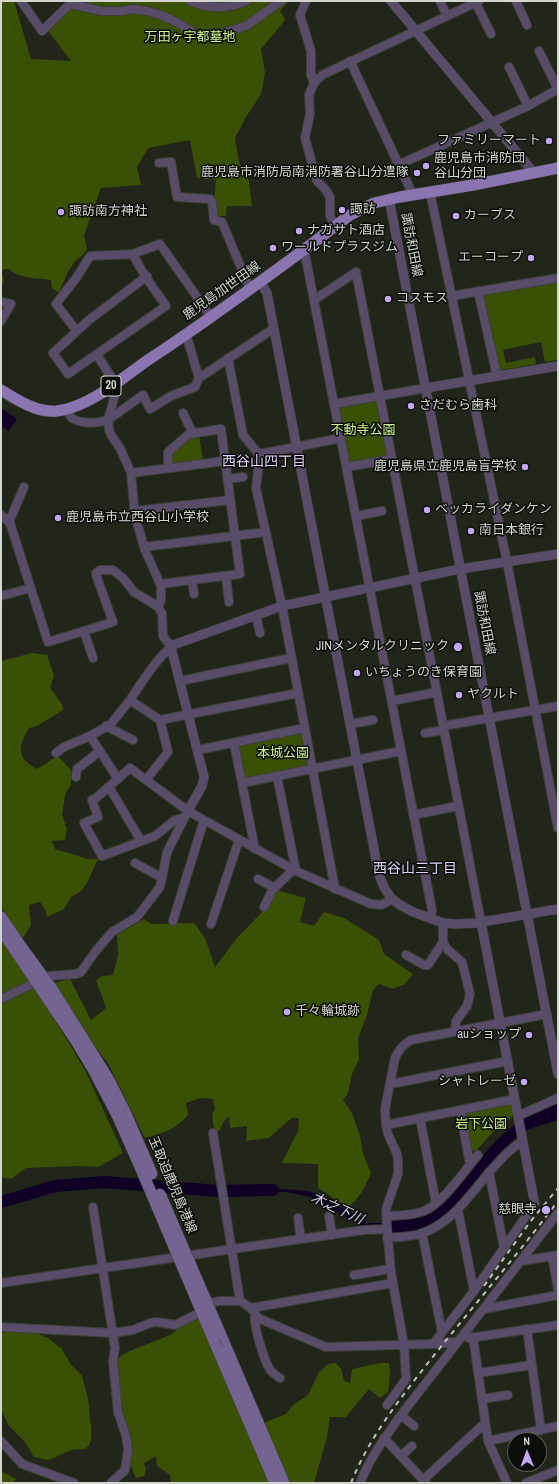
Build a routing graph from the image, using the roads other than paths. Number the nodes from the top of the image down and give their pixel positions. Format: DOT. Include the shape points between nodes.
graph roads {
  1 [pos="21,1"];
  2 [pos="86,1"];
  3 [pos="190,1"];
  4 [pos="246,1"];
  5 [pos="281,1"];
  6 [pos="306,1"];
  7 [pos="391,1"];
  8 [pos="440,1"];
  9 [pos="516,1"];
  10 [pos="520,1"];
  11 [pos="478,2"];
  12 [pos="100,10"];
  13 [pos="447,16"];
  14 [pos="417,31"];
  15 [pos="491,34"];
  16 [pos="539,51"];
  17 [pos="350,61"];
  18 [pos="509,67"];
  19 [pos="314,83"];
  20 [pos="528,106"];
  21 [pos="490,122"];
  22 [pos="159,163"];
  23 [pos="398,165"];
  24 [pos="558,168"];
  25 [pos="534,173"];
  26 [pos="430,192"];
  27 [pos="413,195"];
  28 [pos="389,199"];
  29 [pos="335,226"];
  30 [pos="304,249"];
  31 [pos="133,254"];
  32 [pos="147,276"];
  33 [pos="558,278"];
  34 [pos="260,282"];
  35 [pos="250,290"];
  36 [pos="478,291"];
  37 [pos="451,296"];
  38 [pos="314,300"];
  39 [pos="1,302"];
  40 [pos="211,317"];
  41 [pos="1,321"];
  42 [pos="273,329"];
  43 [pos="76,330"];
  44 [pos="186,334"];
  45 [pos="97,355"];
  46 [pos="228,358"];
  47 [pos="558,366"];
  48 [pos="497,376"];
  49 [pos="199,378"];
  50 [pos="469,380"];
  51 [pos="115,383"];
  52 [pos="426,388"];
  53 [pos="1,390"];
  54 [pos="380,396"];
  55 [pos="334,404"];
  56 [pos="66,410"];
  57 [pos="183,413"];
  58 [pos="108,420"];
  59 [pos="193,434"];
  60 [pos="341,438"];
  61 [pos="296,447"];
  62 [pos="260,454"];
  63 [pos="392,459"];
  64 [pos="240,460"];
  65 [pos="225,461"];
  66 [pos="347,467"];
  67 [pos="168,468"];
  68 [pos="131,473"];
  69 [pos="243,477"];
  70 [pos="227,479"];
  71 [pos="24,487"];
  72 [pos="230,500"];
  73 [pos="135,511"];
  74 [pos="382,511"];
  75 [pos="1,515"];
  76 [pos="356,516"];
  77 [pos="9,522"];
  78 [pos="266,532"];
  79 [pos="235,536"];
  80 [pos="144,547"];
  81 [pos="558,554"];
  82 [pos="507,562"];
  83 [pos="460,569"];
  84 [pos="226,576"];
  85 [pos="415,579"];
  86 [pos="192,580"];
  87 [pos="160,584"];
  88 [pos="31,588"];
  89 [pos="370,588"];
  90 [pos="194,594"];
  91 [pos="1,596"];
  92 [pos="325,597"];
  93 [pos="228,602"];
  94 [pos="282,606"];
  95 [pos="158,607"];
  96 [pos="256,615"];
  97 [pos="84,631"];
  98 [pos="260,633"];
  99 [pos="171,647"];
  100 [pos="93,658"];
  101 [pos="291,658"];
  102 [pos="180,681"];
  103 [pos="437,692"];
  104 [pos="298,693"];
  105 [pos="130,700"];
  106 [pos="392,701"];
  107 [pos="558,706"];
  108 [pos="535,710"];
  109 [pos="188,715"];
  110 [pos="489,718"];
  111 [pos="160,720"];
  112 [pos="374,720"];
  113 [pos="350,724"];
  114 [pos="106,726"];
  115 [pos="305,728"];
  116 [pos="444,728"];
  117 [pos="425,733"];
  118 [pos="90,736"];
  119 [pos="133,740"];
  120 [pos="234,743"];
  121 [pos="198,750"];
  122 [pos="100,751"];
  123 [pos="401,751"];
  124 [pos="56,753"];
  125 [pos="357,760"];
  126 [pos="312,769"];
  127 [pos="277,776"];
  128 [pos="76,777"];
  129 [pos="118,779"];
  130 [pos="146,780"];
  131 [pos="242,783"];
  132 [pos="109,787"];
  133 [pos="555,794"];
  134 [pos="458,806"];
  135 [pos="186,815"];
  136 [pos="414,815"];
  137 [pos="204,820"];
  138 [pos="558,826"];
  139 [pos="239,840"];
  140 [pos="141,841"];
  141 [pos="255,849"];
  142 [pos="135,863"];
  143 [pos="294,871"];
  144 [pos="162,878"];
  145 [pos="258,879"];
  146 [pos="275,888"];
  147 [pos="335,889"];
  148 [pos="393,899"];
  149 [pos="264,907"];
  150 [pos="558,908"];
  151 [pos="527,914"];
  152 [pos="1,917"];
  153 [pos="431,919"];
  154 [pos="173,921"];
  155 [pos="481,922"];
  156 [pos="443,923"];
  157 [pos="211,924"];
  158 [pos="1,930"];
  159 [pos="443,942"];
  160 [pos="17,947"];
  161 [pos="406,955"];
  162 [pos="1,999"];
  163 [pos="546,1014"];
  164 [pos="500,1022"];
  165 [pos="455,1031"];
  166 [pos="508,1061"];
  167 [pos="557,1061"];
  168 [pos="558,1074"];
  169 [pos="390,1084"];
  170 [pos="558,1098"];
  171 [pos="515,1099"];
  172 [pos="460,1110"];
  173 [pos="122,1115"];
  174 [pos="420,1118"];
  175 [pos="519,1118"];
  176 [pos="386,1125"];
  177 [pos="213,1133"];
  178 [pos="523,1139"];
  179 [pos="478,1154"];
  180 [pos="470,1164"];
  181 [pos="489,1172"];
  182 [pos="533,1195"];
  183 [pos="436,1203"];
  184 [pos="93,1207"];
  185 [pos="458,1210"];
  186 [pos="558,1213"];
  187 [pos="329,1216"];
  188 [pos="298,1218"];
  189 [pos="387,1223"];
  190 [pos="422,1233"];
  191 [pos="332,1235"];
  192 [pos="387,1238"];
  193 [pos="301,1239"];
  194 [pos="504,1248"];
  195 [pos="232,1249"];
  196 [pos="190,1255"];
  197 [pos="555,1255"];
  198 [pos="521,1261"];
  199 [pos="103,1267"];
  200 [pos="390,1269"];
  201 [pos="354,1275"];
  202 [pos="1,1283"];
  203 [pos="393,1283"];
  204 [pos="558,1289"];
  205 [pos="474,1291"];
  206 [pos="558,1295"];
  207 [pos="240,1301"];
  208 [pos="211,1303"];
  209 [pos="484,1309"];
  210 [pos="253,1311"];
  211 [pos="558,1325"];
  212 [pos="1,1327"];
  213 [pos="527,1329"];
  214 [pos="442,1332"];
  215 [pos="113,1333"];
  216 [pos="473,1337"];
  217 [pos="458,1340"];
  218 [pos="433,1344"];
  219 [pos="404,1345"];
  220 [pos="532,1365"];
  221 [pos="229,1366"];
  222 [pos="478,1373"];
  223 [pos="280,1378"];
  224 [pos="508,1395"];
  225 [pos="482,1399"];
  226 [pos="387,1405"];
  227 [pos="401,1415"];
  228 [pos="485,1423"];
  229 [pos="414,1426"];
  230 [pos="558,1426"];
  231 [pos="542,1430"];
  232 [pos="384,1438"];
  233 [pos="1,1441"];
  234 [pos="488,1441"];
  235 [pos="412,1446"];
  236 [pos="401,1456"];
  237 [pos="268,1457"];
  238 [pos="558,1470"];
  239 [pos="425,1481"];
  240 [pos="539,1481"];
  241 [pos="74,1483"];
  242 [pos="111,1483"];
  243 [pos="275,1483"];
  244 [pos="284,1483"];
  245 [pos="360,1483"];
  246 [pos="507,1483"];
  247 [pos="526,1483"];
  1 -- 12 [label="street" via="42,30 70,4"];
  2 -- 12 [label="street"];
  3 -- 4 [label="street" via="211,8 233,6"];
  5 -- 12 [label="street" via="246,26 206,35 196,34 176,22 147,11 133,8 109,12"];
  6 -- 19 [label="street" via="300,15 311,51 311,74"];
  7 -- 14 [label="street"];
  8 -- 13 [label="street"];
  9 -- 10 [label="street" via="529,24"];
  11 -- 13 [label="street"];
  11 -- 15 [label="street"];
  13 -- 14 [label="street"];
  14 -- 17 [label="street"];
  14 -- 21 [label="street"];
  16 -- 20 [label="street" via="558,89"];
  17 -- 19 [label="street" via="322,75"];
  17 -- 23 [label="street"];
  18 -- 20 [label="street"];
  19 -- 29 [label="street" via="309,95 310,114 305,138 317,181 330,197 330,216"];
  20 -- 21 [label="street"];
  21 -- 23 [label="street"];
  21 -- 25 [label="street"];
  22 -- 35 [label="street" via="171,162 177,196 212,202 214,220 222,222"];
  23 -- 27 [label="street"];
  24 -- 25 [label="main road, 鹿児島加世田線 / 20"];
  25 -- 26 [label="main road, 鹿児島加世田線 / 20"];
  26 -- 27 [label="main road, 鹿児島加世田線 / 20"];
  26 -- 37 [label="street"];
  27 -- 28 [label="main road, 鹿児島加世田線 / 20"];
  28 -- 29 [label="main road, 鹿児島加世田線 / 20" via="365,207"];
  28 -- 52 [label="street, 諏訪和田線"];
  29 -- 30 [label="main road, 鹿児島加世田線 / 20"];
  30 -- 34 [label="main road, 鹿児島加世田線 / 20"];
  30 -- 38 [label="street"];
  31 -- 32 [label="street"];
  31 -- 40 [label="street" via="160,244"];
  31 -- 43 [label="street" via="90,256 56,304"];
  32 -- 43 [label="street"];
  32 -- 45 [label="street" via="166,306"];
  33 -- 36 [label="street"];
  34 -- 35 [label="main road, 鹿児島加世田線 / 20"];
  34 -- 42 [label="street" via="267,293"];
  35 -- 40 [label="main road, 鹿児島加世田線 / 20"];
  36 -- 37 [label="street"];
  36 -- 48 [label="street"];
  37 -- 50 [label="street"];
  38 -- 54 [label="street" via="356,272"];
  38 -- 55 [label="street"];
  39 -- 41 [label="street" via="11,304"];
  40 -- 44 [label="main road, 鹿児島加世田線 / 20"];
  42 -- 46 [label="street"];
  42 -- 61 [label="street"];
  43 -- 45 [label="street" via="54,353 68,374"];
  44 -- 49 [label="street"];
  44 -- 51 [label="main road, 鹿児島加世田線 / 20"];
  45 -- 51 [label="street"];
  46 -- 49 [label="street"];
  46 -- 62 [label="street" via="243,435"];
  47 -- 48 [label="street"];
  48 -- 50 [label="street"];
  49 -- 58 [label="street" via="195,387 171,396 150,409 143,395"];
  50 -- 52 [label="street"];
  50 -- 82 [label="street"];
  51 -- 56 [label="main road, 鹿児島加世田線 / 20" via="88,401"];
  51 -- 58 [label="street" via="115,395"];
  52 -- 54 [label="street"];
  52 -- 83 [label="street, 諏訪和田線"];
  53 -- 56 [label="main road, 鹿児島加世田線 / 20" via="43,410"];
  54 -- 55 [label="street"];
  54 -- 63 [label="street"];
  55 -- 60 [label="street"];
  56 -- 58 [label="street" via="73,418 86,423"];
  57 -- 59 [label="street"];
  58 -- 68 [label="street" via="111,435"];
  59 -- 65 [label="street" via="221,429"];
  59 -- 67 [label="street" via="189,434 168,452"];
  60 -- 61 [label="street"];
  60 -- 66 [label="street"];
  61 -- 62 [label="street"];
  61 -- 92 [label="street"];
  62 -- 78 [label="street" via="256,488"];
  63 -- 66 [label="street"];
  63 -- 85 [label="street"];
  64 -- 65 [label="street"];
  65 -- 67 [label="street"];
  65 -- 70 [label="street"];
  66 -- 76 [label="street"];
  67 -- 68 [label="street"];
  68 -- 73 [label="street"];
  69 -- 70 [label="street"];
  70 -- 72 [label="street"];
  71 -- 77 [label="street"];
  72 -- 73 [label="street"];
  72 -- 79 [label="street"];
  73 -- 80 [label="street"];
  74 -- 76 [label="street"];
  75 -- 77 [label="street"];
  76 -- 89 [label="street"];
  77 -- 88 [label="street"];
  78 -- 79 [label="street"];
  78 -- 94 [label="street"];
  79 -- 80 [label="street"];
  79 -- 84 [label="street" via="240,574"];
  80 -- 87 [label="street"];
  81 -- 82 [label="street"];
  82 -- 83 [label="street"];
  82 -- 108 [label="street"];
  83 -- 85 [label="street"];
  83 -- 110 [label="street, 諏訪和田線"];
  84 -- 86 [label="street"];
  84 -- 93 [label="street"];
  85 -- 89 [label="street"];
  85 -- 103 [label="street"];
  86 -- 87 [label="street"];
  86 -- 90 [label="street"];
  87 -- 95 [label="street" via="162,595"];
  88 -- 91 [label="street"];
  88 -- 97 [label="street" via="48,642"];
  89 -- 92 [label="street"];
  89 -- 106 [label="street"];
  92 -- 94 [label="street"];
  92 -- 113 [label="street"];
  94 -- 96 [label="street"];
  94 -- 101 [label="street"];
  95 -- 97 [label="street" via="134,592 119,574 111,569 100,570 96,575 113,622"];
  95 -- 99 [label="street" via="162,613 163,636"];
  96 -- 98 [label="street"];
  96 -- 99 [label="street"];
  97 -- 100 [label="street"];
  99 -- 102 [label="street"];
  99 -- 105 [label="street"];
  101 -- 102 [label="street"];
  101 -- 104 [label="street"];
  102 -- 109 [label="street"];
  103 -- 106 [label="street"];
  103 -- 116 [label="street"];
  104 -- 109 [label="street"];
  104 -- 115 [label="street"];
  105 -- 111 [label="street"];
  105 -- 114 [label="street" via="111,724"];
  106 -- 123 [label="street"];
  107 -- 108 [label="street"];
  108 -- 110 [label="street"];
  108 -- 133 [label="street"];
  109 -- 111 [label="street"];
  109 -- 121 [label="street"];
  110 -- 116 [label="street"];
  110 -- 151 [label="street, 諏訪和田線"];
  111 -- 130 [label="street" via="168,752"];
  112 -- 113 [label="street"];
  113 -- 125 [label="street"];
  114 -- 118 [label="street"];
  114 -- 119 [label="street"];
  115 -- 120 [label="street"];
  115 -- 126 [label="street"];
  116 -- 117 [label="street"];
  116 -- 134 [label="street"];
  118 -- 122 [label="street"];
  118 -- 124 [label="street"];
  120 -- 121 [label="street"];
  120 -- 131 [label="street"];
  121 -- 135 [label="street" via="204,779"];
  122 -- 128 [label="street" via="77,768"];
  122 -- 129 [label="street"];
  123 -- 125 [label="street"];
  123 -- 136 [label="street"];
  125 -- 126 [label="street"];
  125 -- 148 [label="street" via="379,875"];
  126 -- 127 [label="street"];
  126 -- 147 [label="street"];
  127 -- 131 [label="street"];
  127 -- 143 [label="street"];
  129 -- 130 [label="street" via="130,768"];
  129 -- 132 [label="street"];
  130 -- 135 [label="street"];
  131 -- 141 [label="street"];
  132 -- 140 [label="street"];
  132 -- 140 [label="street" via="92,800 98,817 84,823 102,856"];
  133 -- 138 [label="street"];
  134 -- 136 [label="street"];
  134 -- 155 [label="street"];
  135 -- 137 [label="street"];
  135 -- 140 [label="street" via="175,820 155,836"];
  135 -- 144 [label="street" via="165,856"];
  136 -- 153 [label="street" via="432,910"];
  137 -- 139 [label="street"];
  137 -- 154 [label="street"];
  139 -- 141 [label="street"];
  139 -- 157 [label="street"];
  141 -- 143 [label="street"];
  142 -- 144 [label="street"];
  143 -- 146 [label="street"];
  143 -- 147 [label="street"];
  144 -- 162 [label="street" via="154,895 137,917 112,932 81,972 49,976"];
  145 -- 146 [label="street"];
  146 -- 149 [label="street"];
  147 -- 148 [label="street" via="377,905"];
  148 -- 153 [label="street" via="412,912"];
  150 -- 151 [label="street"];
  151 -- 155 [label="street"];
  151 -- 163 [label="street, 諏訪和田線"];
  152 -- 160 [label="main road, 玉取迫鹿児島港線"];
  153 -- 156 [label="street"];
  155 -- 156 [label="street"];
  155 -- 164 [label="street"];
  156 -- 159 [label="street"];
  158 -- 160 [label="main road, 玉取迫鹿児島港線"];
  159 -- 161 [label="street" via="428,966"];
  159 -- 165 [label="street" via="462,962 470,994 467,1006 456,1021"];
  160 -- 173 [label="main road, 玉取迫鹿児島港線, bridge" via="48,992"];
  163 -- 164 [label="street"];
  163 -- 167 [label="street, 諏訪和田線"];
  164 -- 165 [label="street"];
  164 -- 166 [label="street"];
  165 -- 169 [label="street" via="406,1043 396,1054"];
  166 -- 169 [label="street"];
  166 -- 171 [label="street"];
  167 -- 168 [label="street, 諏訪和田線"];
  169 -- 176 [label="street" via="385,1109"];
  170 -- 175 [label="street"];
  171 -- 172 [label="street"];
  171 -- 175 [label="street"];
  172 -- 174 [label="street"];
  172 -- 180 [label="street"];
  173 -- 221 [label="main road, 玉取迫鹿児島港線, bridge" via="220,1333"];
  173 -- 221 [label="main road, 玉取迫鹿児島港線, bridge" via="144,1176 217,1348"];
  174 -- 176 [label="street"];
  174 -- 183 [label="street"];
  175 -- 178 [label="street"];
  176 -- 189 [label="street" via="398,1161 398,1174 386,1209"];
  177 -- 195 [label="street"];
  178 -- 181 [label="street"];
  178 -- 182 [label="street"];
  179 -- 180 [label="street"];
  180 -- 183 [label="street"];
  181 -- 185 [label="street"];
  181 -- 194 [label="street"];
  182 -- 194 [label="street" via="535,1203"];
  183 -- 189 [label="street" via="423,1211"];
  184 -- 199 [label="street"];
  185 -- 190 [label="street" via="444,1222"];
  185 -- 205 [label="street"];
  186 -- 198 [label="street"];
  187 -- 191 [label="street"];
  188 -- 193 [label="street"];
  189 -- 191 [label="street"];
  189 -- 192 [label="street"];
  190 -- 192 [label="street"];
  190 -- 214 [label="street"];
  191 -- 193 [label="street"];
  192 -- 200 [label="street"];
  193 -- 195 [label="street"];
  194 -- 205 [label="street"];
  195 -- 196 [label="street"];
  195 -- 207 [label="street"];
  196 -- 199 [label="street"];
  196 -- 208 [label="street"];
  197 -- 198 [label="street"];
  197 -- 204 [label="street"];
  198 -- 209 [label="street"];
  199 -- 202 [label="street"];
  199 -- 215 [label="street"];
  200 -- 201 [label="street"];
  200 -- 203 [label="street"];
  203 -- 210 [label="street"];
  203 -- 219 [label="street"];
  205 -- 214 [label="street"];
  206 -- 209 [label="street"];
  207 -- 208 [label="street"];
  207 -- 210 [label="street"];
  208 -- 215 [label="street" via="176,1325 157,1322"];
  209 -- 217 [label="street"];
  210 -- 219 [label="street" via="258,1318 326,1347"];
  210 -- 223 [label="street" via="258,1338 271,1372"];
  211 -- 213 [label="street"];
  212 -- 215 [label="street"];
  213 -- 216 [label="street"];
  213 -- 220 [label="street"];
  214 -- 218 [label="street"];
  215 -- 242 [label="street" via="118,1412 128,1450 125,1470"];
  216 -- 217 [label="street"];
  216 -- 222 [label="street"];
  217 -- 218 [label="street"];
  217 -- 227 [label="street"];
  218 -- 219 [label="street"];
  219 -- 226 [label="street" via="406,1379"];
  220 -- 222 [label="street"];
  220 -- 231 [label="street"];
  221 -- 237 [label="main road, 玉取迫鹿児島港線"];
  222 -- 225 [label="street"];
  224 -- 225 [label="street"];
  225 -- 228 [label="street"];
  227 -- 229 [label="street"];
  227 -- 232 [label="street"];
  228 -- 234 [label="street"];
  228 -- 239 [label="street"];
  230 -- 231 [label="street"];
  231 -- 234 [label="street"];
  232 -- 236 [label="street"];
  232 -- 245 [label="street"];
  233 -- 241 [label="street" via="22,1464"];
  234 -- 246 [label="street"];
  235 -- 236 [label="street"];
  236 -- 239 [label="street"];
  237 -- 243 [label="main road, 玉取迫鹿児島港線"];
  237 -- 244 [label="main road, 玉取迫鹿児島港線"];
  238 -- 240 [label="street"];
  240 -- 247 [label="street"];
}
